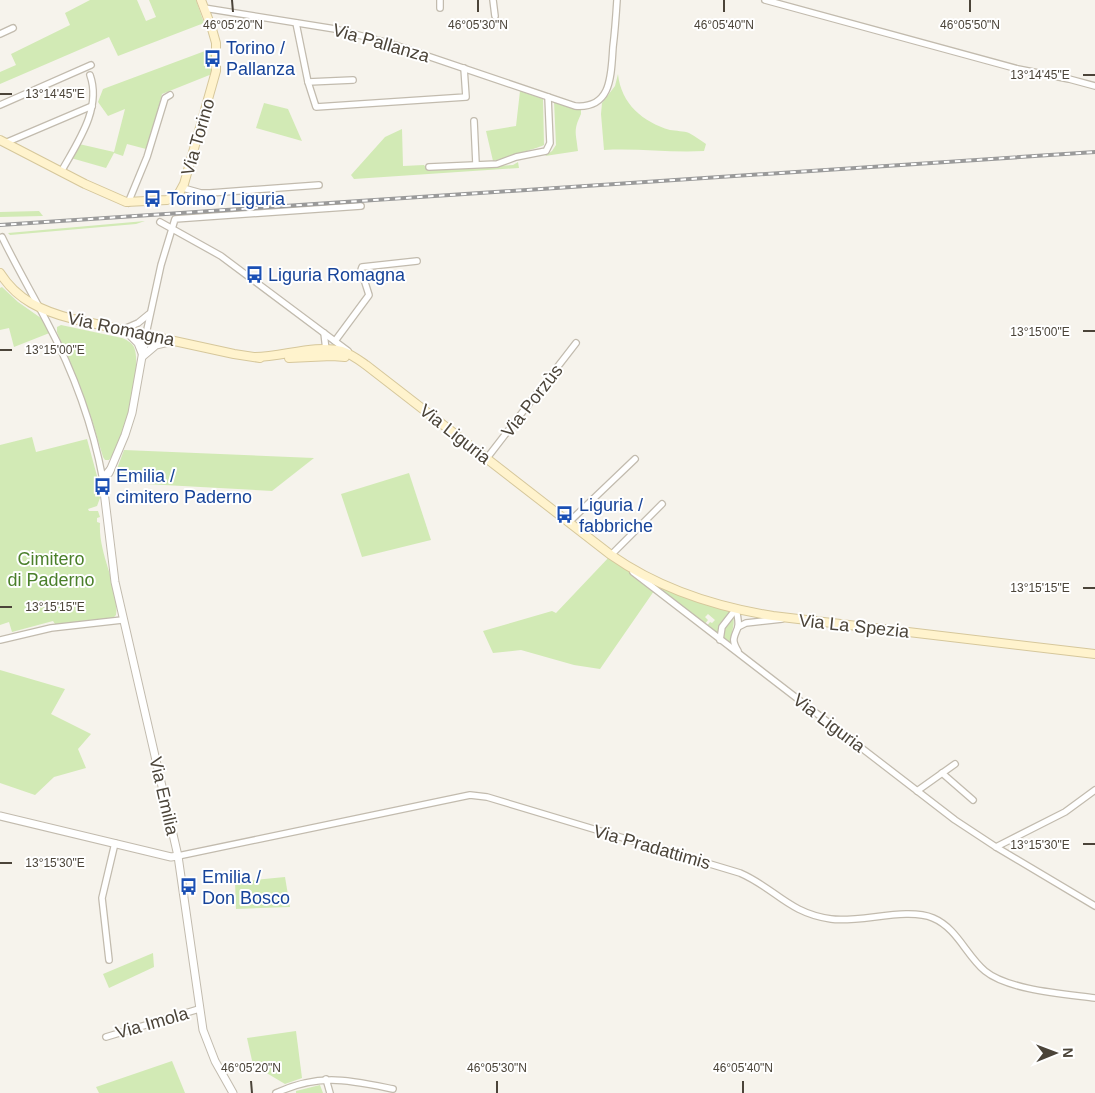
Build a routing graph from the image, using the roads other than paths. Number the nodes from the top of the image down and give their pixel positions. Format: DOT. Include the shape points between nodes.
graph roads {
  1 [pos="440,0"];
  2 [pos="493,0"];
  3 [pos="617,0"];
  4 [pos="765,0"];
  5 [pos="202,4"];
  6 [pos="440,8"];
  7 [pos="494,16"];
  8 [pos="296,23"];
  9 [pos="13,28"];
  10 [pos="0,34"];
  11 [pos="91,65"];
  12 [pos="464,68"];
  13 [pos="90,75"];
  14 [pos="353,80"];
  15 [pos="308,82"];
  16 [pos="1095,86"];
  17 [pos="170,96"];
  18 [pos="548,97"];
  19 [pos="0,105"];
  20 [pos="92,106"];
  21 [pos="474,121"];
  22 [pos="2,142"];
  23 [pos="476,164"];
  24 [pos="429,167"];
  25 [pos="61,172"];
  26 [pos="319,185"];
  27 [pos="183,188"];
  28 [pos="128,203"];
  29 [pos="361,206"];
  30 [pos="160,222"];
  31 [pos="171,229"];
  32 [pos="2,237"];
  33 [pos="418,261"];
  34 [pos="0,273"];
  35 [pos="40,308"];
  36 [pos="150,312"];
  37 [pos="124,329"];
  38 [pos="324,333"];
  39 [pos="146,334"];
  40 [pos="176,340"];
  41 [pos="335,341"];
  42 [pos="576,343"];
  43 [pos="336,352"];
  44 [pos="143,356"];
  45 [pos="359,360"];
  46 [pos="487,458"];
  47 [pos="635,459"];
  48 [pos="110,470"];
  49 [pos="103,482"];
  50 [pos="105,495"];
  51 [pos="662,504"];
  52 [pos="569,522"];
  53 [pos="611,555"];
  54 [pos="621,562"];
  55 [pos="736,609"];
  56 [pos="788,618"];
  57 [pos="122,620"];
  58 [pos="738,627"];
  59 [pos="0,640"];
  60 [pos="720,640"];
  61 [pos="1095,654"];
  62 [pos="741,655"];
  63 [pos="955,764"];
  64 [pos="942,773"];
  65 [pos="1095,790"];
  66 [pos="917,791"];
  67 [pos="973,800"];
  68 [pos="0,816"];
  69 [pos="115,843"];
  70 [pos="996,847"];
  71 [pos="178,856"];
  72 [pos="1095,906"];
  73 [pos="109,960"];
  74 [pos="1095,998"];
  75 [pos="199,1009"];
  76 [pos="106,1037"];
  77 [pos="326,1079"];
  78 [pos="393,1090"];
  79 [pos="234,1093"];
  80 [pos="276,1093"];
  81 [pos="330,1093"];
  1 -- 6 [label="street"];
  2 -- 7 [label="street"];
  3 -- 18 [label="street, Via Pallanza" via="611,77 604,94 595,103 584,106"];
  4 -- 16 [label="street" via="1018,69"];
  5 -- 8 [label="street, Via Pallanza"];
  5 -- 27 [label="main road, Via Torino" via="216,43 216,71"];
  8 -- 12 [label="street, Via Pallanza" via="390,43"];
  8 -- 15 [label="street"];
  9 -- 10 [label="street"];
  11 -- 19 [label="street"];
  12 -- 15 [label="street" via="466,97 316,107"];
  12 -- 18 [label="street, Via Pallanza"];
  13 -- 20 [label="street" via="94,88"];
  14 -- 15 [label="street"];
  17 -- 28 [label="street" via="165,98 147,157"];
  18 -- 23 [label="street" via="550,143 546,151 497,164"];
  20 -- 22 [label="street"];
  20 -- 25 [label="street"];
  21 -- 23 [label="street"];
  22 -- 25 [label="main road"];
  23 -- 24 [label="street"];
  25 -- 28 [label="main road"];
  26 -- 27 [label="street, Via Torino" via="210,193"];
  27 -- 28 [label="main road, Via Torino" via="168,200"];
  29 -- 31 [label="street" via="175,219"];
  30 -- 31 [label="street"];
  31 -- 36 [label="street, Via Emilia"];
  31 -- 38 [label="street" via="221,256"];
  32 -- 35 [label="street"];
  33 -- 41 [label="street" via="362,266 369,295"];
  34 -- 35 [label="main road, Via Romagna" via="15,292"];
  35 -- 37 [label="main road, Via Romagna" via="60,316"];
  35 -- 49 [label="street" via="83,406"];
  36 -- 37 [label="street" via="143,320"];
  36 -- 39 [label="street, Via Emilia"];
  37 -- 39 [label="main road, Via Romagna"];
  37 -- 44 [label="street" via="138,343"];
  38 -- 41 [label="street"];
  38 -- 43 [label="street"];
  39 -- 40 [label="main road, Via Romagna"];
  39 -- 44 [label="street, Via Emilia"];
  40 -- 43 [label="main road, Via Romagna" via="234,354 274,359"];
  40 -- 44 [label="street" via="156,345"];
  41 -- 43 [label="street"];
  42 -- 46 [label="street, Via Porzùs"];
  43 -- 45 [label="main road, Via Romagna"];
  44 -- 48 [label="street, Via Emilia" via="132,413"];
  45 -- 46 [label="main road, Via Liguria"];
  46 -- 52 [label="main road, Via Liguria"];
  47 -- 52 [label="street"];
  48 -- 49 [label="street, Via Emilia"];
  48 -- 50 [label="street, Via Emilia"];
  49 -- 50 [label="street, Via Emilia"];
  50 -- 57 [label="street, Via Emilia" via="112,569"];
  51 -- 53 [label="street"];
  52 -- 53 [label="main road, Via Liguria"];
  53 -- 54 [label="main road, Via Liguria"];
  54 -- 55 [label="main road, Via La Spezia" via="693,596"];
  54 -- 60 [label="street, Via Liguria"];
  55 -- 56 [label="main road, Via La Spezia"];
  55 -- 58 [label="street"];
  55 -- 60 [label="street" via="722,627"];
  56 -- 58 [label="street" via="746,623"];
  56 -- 61 [label="main road, Via La Spezia"];
  57 -- 59 [label="street" via="51,628"];
  57 -- 71 [label="street, Via Emilia"];
  58 -- 62 [label="street" via="733,640"];
  60 -- 62 [label="street, Via Liguria"];
  62 -- 66 [label="street, Via Liguria"];
  63 -- 64 [label="street"];
  64 -- 66 [label="street"];
  64 -- 67 [label="street"];
  65 -- 70 [label="street" via="1065,812"];
  66 -- 70 [label="street, Via Liguria"];
  68 -- 69 [label="street"];
  69 -- 71 [label="street"];
  69 -- 73 [label="street" via="102,898"];
  70 -- 72 [label="street, Via Liguria"];
  71 -- 74 [label="street, Via Pradattimis" via="470,795 740,873 807,914 848,920 905,915 932,917 951,930 990,975 1023,987"];
  71 -- 75 [label="street, Via Emilia"];
  75 -- 76 [label="street, Via Imola"];
  75 -- 79 [label="street, Via Emilia" via="208,1046"];
  77 -- 78 [label="street"];
  77 -- 80 [label="street"];
  77 -- 81 [label="street"];
}
